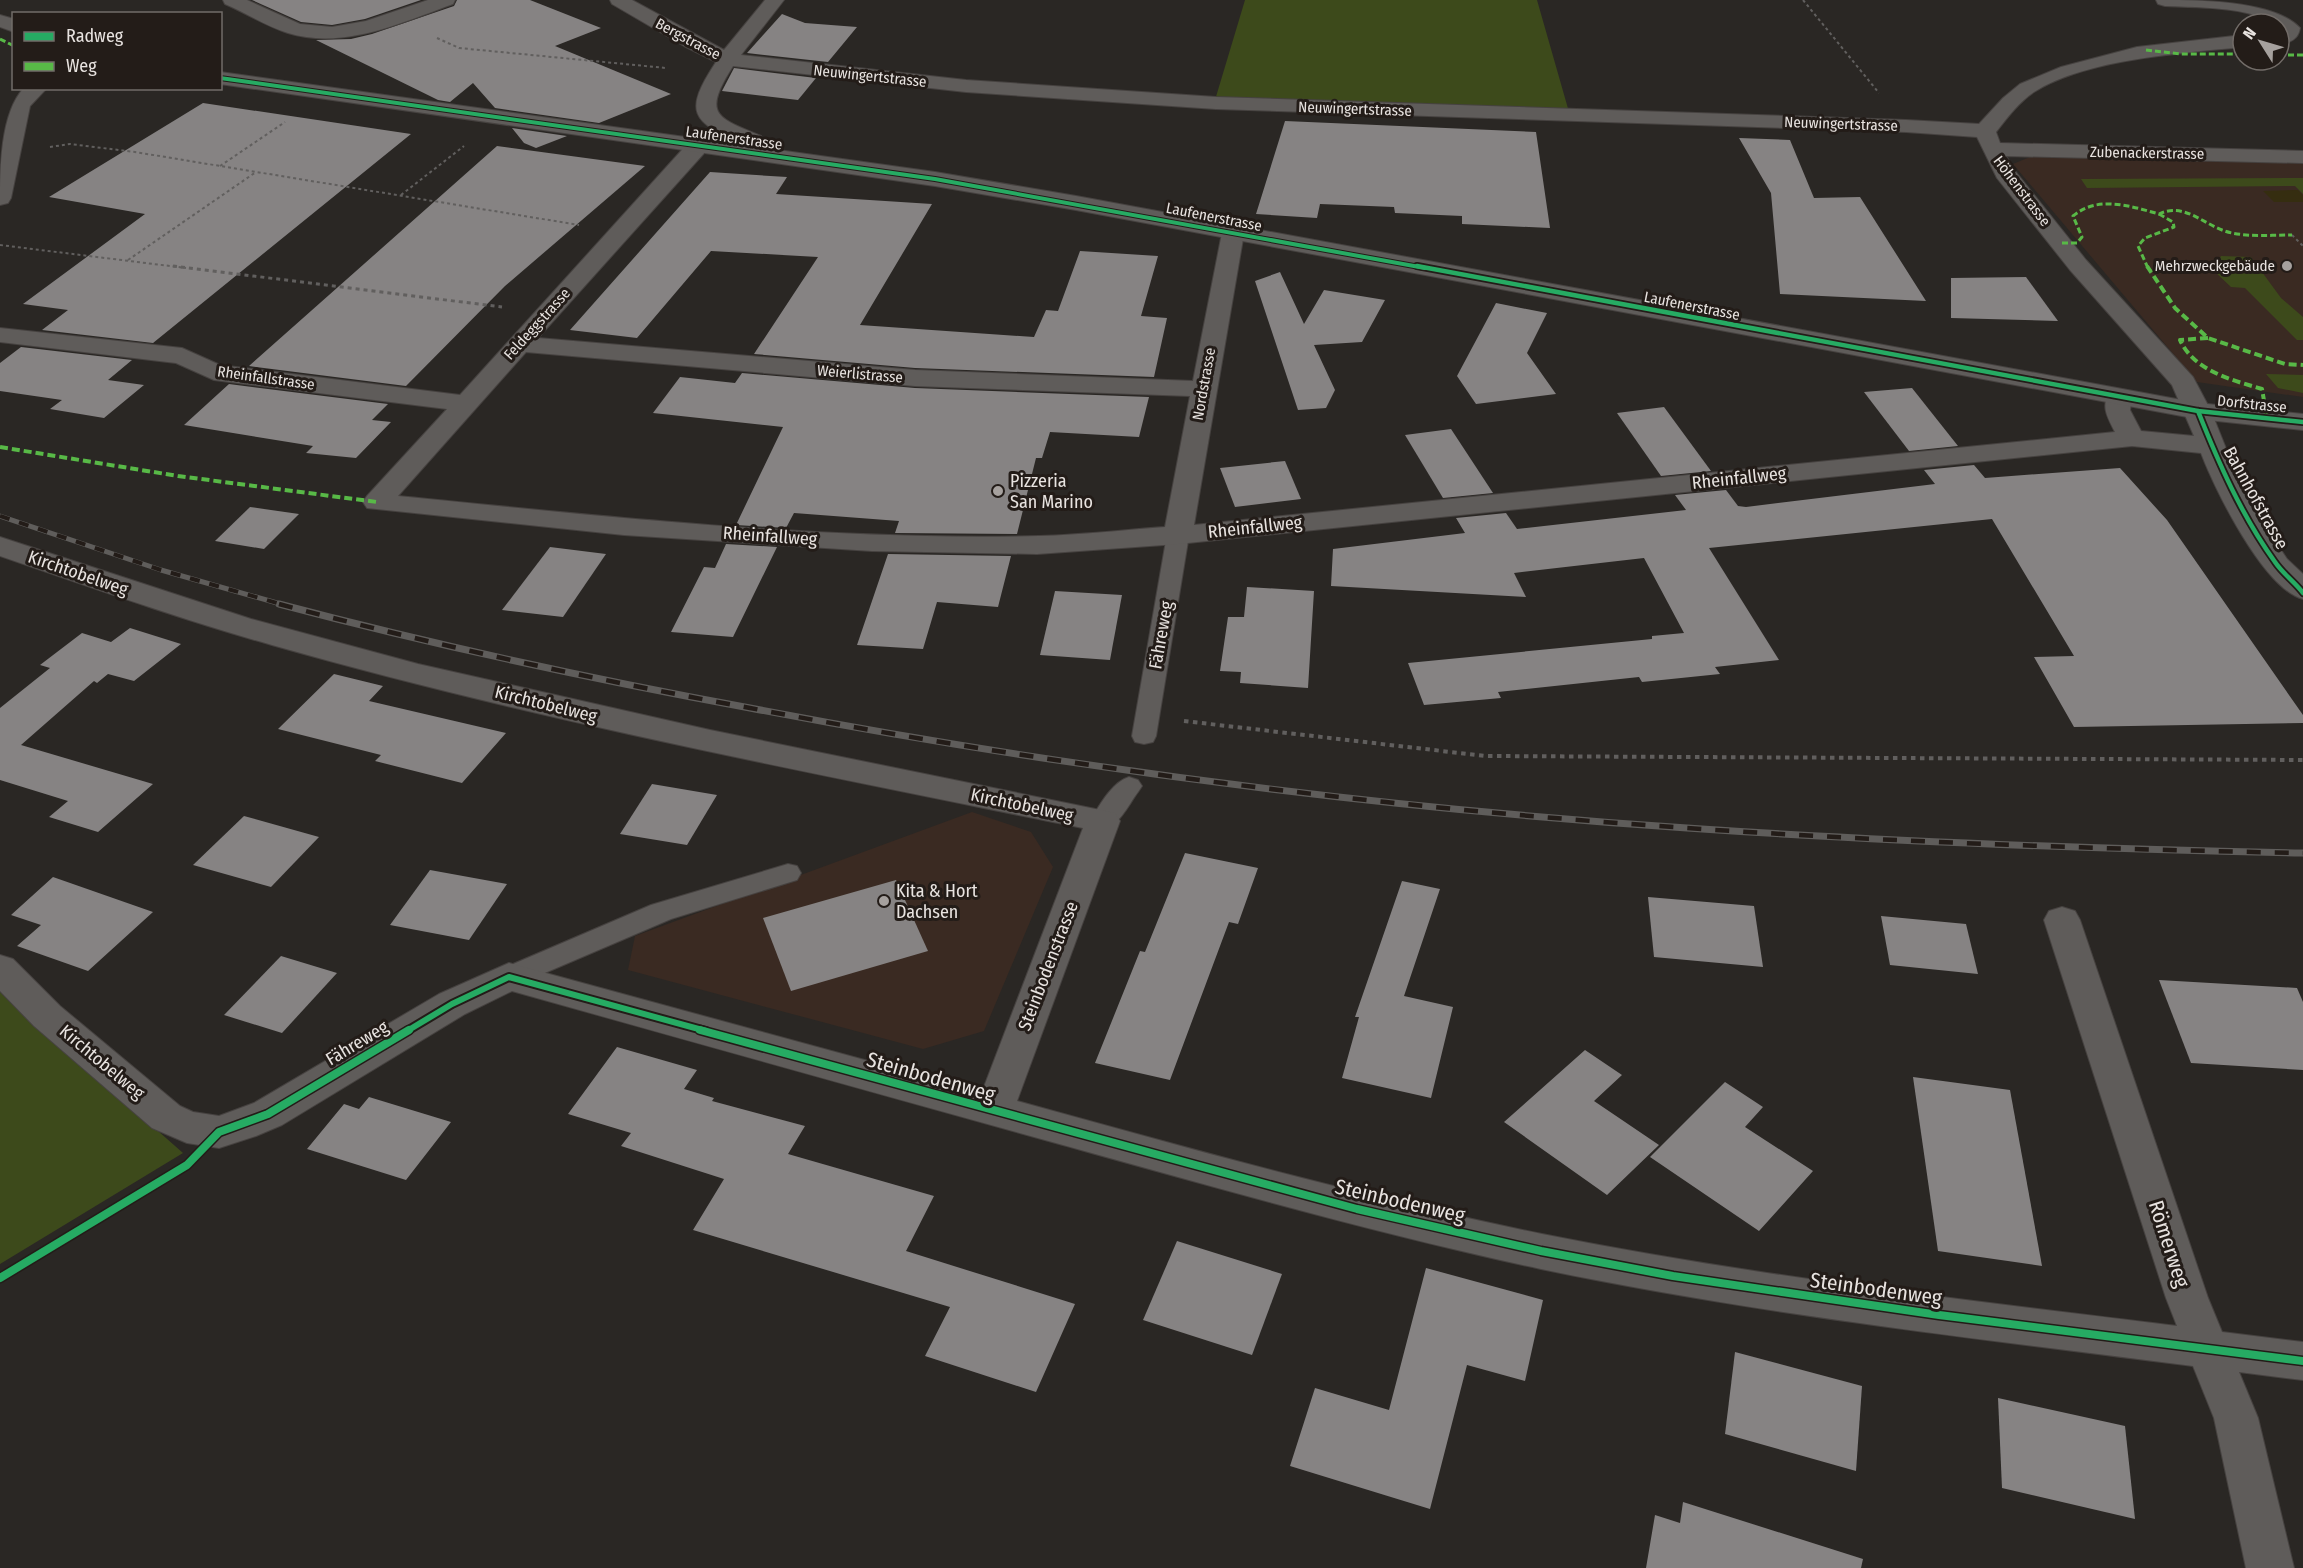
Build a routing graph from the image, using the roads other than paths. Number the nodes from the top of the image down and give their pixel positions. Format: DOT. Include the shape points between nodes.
graph roads {
  1 [pos="232,0"];
  2 [pos="446,0"];
  3 [pos="619,0"];
  4 [pos="775,0"];
  5 [pos="2165,0"];
  6 [pos="2262,12"];
  7 [pos="2231,42"];
  8 [pos="723,66"];
  9 [pos="222,78"];
  10 [pos="34,90"];
  11 [pos="1989,140"];
  12 [pos="698,146"];
  13 [pos="754,153"];
  14 [pos="2303,157"];
  15 [pos="0,198"];
  16 [pos="1233,232"];
  17 [pos="0,335"];
  18 [pos="519,344"];
  19 [pos="1202,389"];
  20 [pos="2119,397"];
  21 [pos="464,403"];
  22 [pos="2198,411"];
  23 [pos="2303,422"];
  24 [pos="2132,438"];
  25 [pos="2211,446"];
  26 [pos="377,502"];
  27 [pos="1178,535"];
  28 [pos="0,546"];
  29 [pos="2302,591"];
  30 [pos="1145,727"];
  31 [pos="1129,786"];
  32 [pos="1103,821"];
  33 [pos="788,873"];
  34 [pos="2062,920"];
  35 [pos="0,968"];
  36 [pos="509,977"];
  37 [pos="994,1112"];
  38 [pos="219,1132"];
  39 [pos="2209,1350"];
  40 [pos="2303,1361"];
  41 [pos="2270,1568"];
  1 -- 2 [label="street" via="295,29 314,33 342,32"];
  3 -- 8 [label="street, Bergstrasse"];
  4 -- 8 [label="street"];
  5 -- 6 [label="street"];
  7 -- 11 [label="street" via="2146,50 2061,73 2028,88 2003,110"];
  8 -- 11 [label="street, Neuwingertstrasse" via="1216,104 1906,126"];
  8 -- 13 [label="street" via="705,105 708,117 718,126 753,141"];
  9 -- 12 [label="street, Laufenerstrasse"];
  10 -- 15 [label="street" via="20,105"];
  11 -- 14 [label="street, Zubenackerstrasse"];
  11 -- 22 [label="street, Höhenstrasse" via="2005,172 2078,266 2184,382"];
  12 -- 13 [label="street, Laufenerstrasse"];
  12 -- 18 [label="street, Feldeggstrasse"];
  13 -- 16 [label="street, Laufenerstrasse" via="947,181"];
  16 -- 19 [label="street, Nordstrasse"];
  16 -- 20 [label="street, Laufenerstrasse"];
  17 -- 21 [label="street, Rheinfallstrasse" via="183,356 214,372"];
  18 -- 19 [label="street, Weierlistrasse" via="915,378"];
  18 -- 21 [label="street, Feldeggstrasse"];
  19 -- 27 [label="street, Nordstrasse"];
  20 -- 22 [label="street, Laufenerstrasse"];
  20 -- 24 [label="street" via="2117,410"];
  21 -- 26 [label="street, Feldeggstrasse"];
  22 -- 23 [label="street, Dorfstrasse"];
  22 -- 25 [label="street, Bahnhofstrasse"];
  24 -- 25 [label="street, Rheinfallweg"];
  24 -- 27 [label="street, Rheinfallweg"];
  25 -- 29 [label="street, Bahnhofstrasse" via="2247,520 2277,565"];
  26 -- 27 [label="street, Rheinfallweg" via="617,526 834,540 1040,545"];
  27 -- 30 [label="lane, Fähreweg"];
  28 -- 32 [label="street, Kirchtobelweg" via="141,595 331,651 610,720"];
  31 -- 32 [label="lane"];
  32 -- 37 [label="street, Steinbodenstrasse"];
  33 -- 36 [label="lane" via="661,912"];
  34 -- 39 [label="street, Römerweg" via="2187,1298"];
  35 -- 38 [label="street, Kirchtobelweg" via="47,1016 166,1117 187,1127"];
  36 -- 37 [label="street, Steinbodenweg"];
  36 -- 38 [label="street, Fähreweg" via="452,1004 268,1114"];
  37 -- 39 [label="street, Steinbodenweg" via="1357,1209 1541,1251 1673,1276"];
  39 -- 40 [label="street, Steinbodenweg"];
  39 -- 41 [label="street, Römerweg" via="2236,1418"];
}
